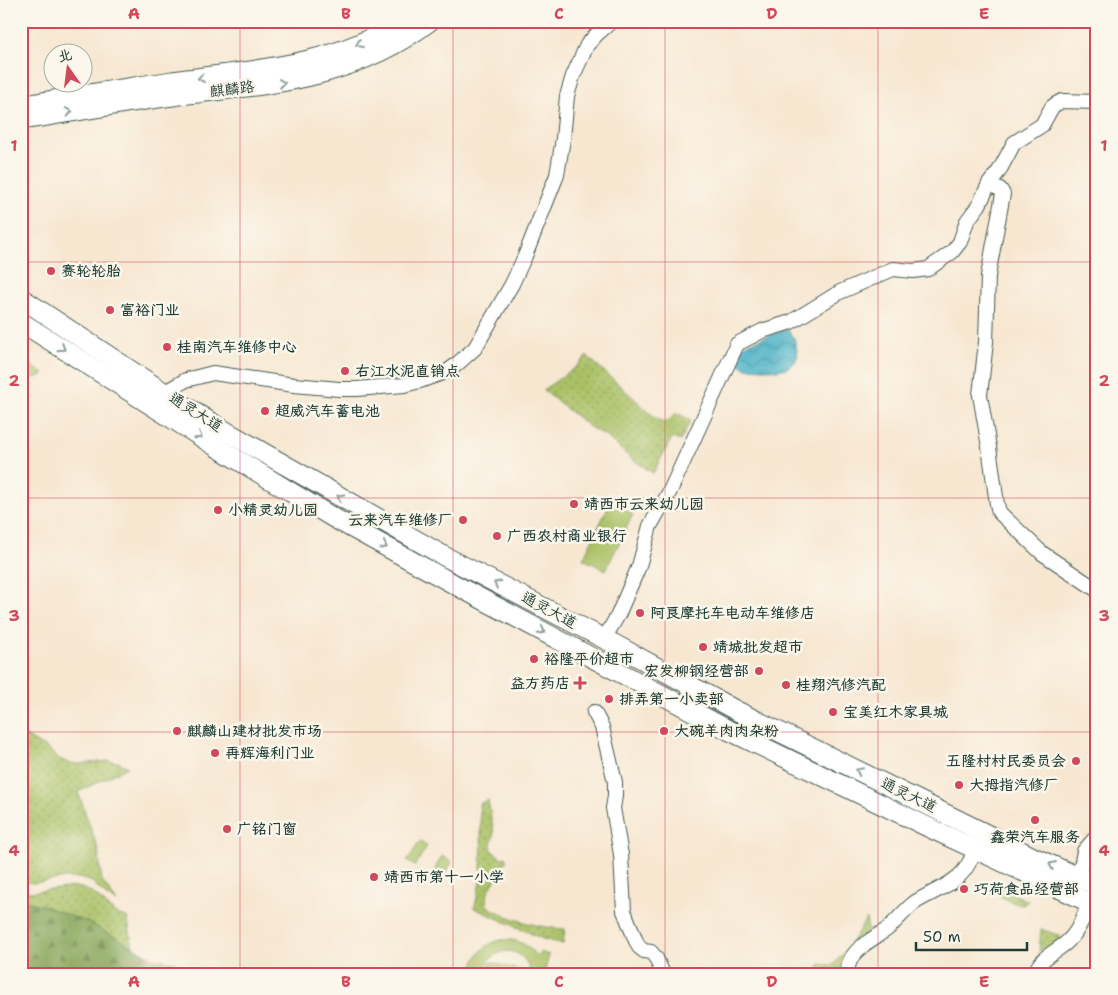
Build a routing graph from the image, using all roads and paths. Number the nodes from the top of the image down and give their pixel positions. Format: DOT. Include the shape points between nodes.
graph roads {
  1 [pos="402,21"];
  2 [pos="430,21"];
  3 [pos="612,21"];
  4 [pos="1097,102"];
  5 [pos="21,106"];
  6 [pos="21,120"];
  7 [pos="988,184"];
  8 [pos="21,298"];
  9 [pos="21,322"];
  10 [pos="165,392"];
  11 [pos="1097,590"];
  12 [pos="604,640"];
  13 [pos="594,712"];
  14 [pos="1097,836"];
  15 [pos="976,849"];
  16 [pos="1079,877"];
  17 [pos="1094,898"];
  18 [pos="663,974"];
  19 [pos="847,974"];
  20 [pos="1035,974"];
  1 -- 5 [label="main road, 麒麟路, one-way" via="339,53 314,60"];
  6 -- 2 [label="main road, 麒麟路, one-way" via="178,95 290,82 369,58 411,36"];
  3 -- 10 [label="street" via="588,45 573,76 567,96 556,175 525,256 475,348 456,366 404,385 339,389 213,374 186,380"];
  4 -- 7 [label="street" via="1062,101 1052,107 1042,125 1014,143"];
  7 -- 11 [label="street" via="1000,188 1003,194 988,276 980,395 999,512 1042,552"];
  7 -- 12 [label="street" via="967,221 960,242 928,269 893,269 840,292 791,322 762,331 737,344 670,491 650,526 639,566"];
  8 -- 10 [label="main road, 通灵大道"];
  9 -- 15 [label="main road, 通灵大道, one-way" via="223,451 435,574 728,730"];
  12 -- 10 [label="main road, 通灵大道, one-way" via="444,556 222,429"];
  16 -- 12 [label="main road, 通灵大道, one-way" via="737,711"];
  13 -- 18 [label="street" via="602,727 615,782 613,808 622,855 624,911 639,947 651,952"];
  14 -- 16 [label="street" via="1084,851"];
  15 -- 17 [label="main road, 通灵大道"];
  15 -- 19 [label="street" via="966,870 956,880 914,904 858,950 847,967"];
  16 -- 17 [label="main road, 通灵大道"];
  17 -- 20 [label="street" via="1076,932 1042,960"];
}
